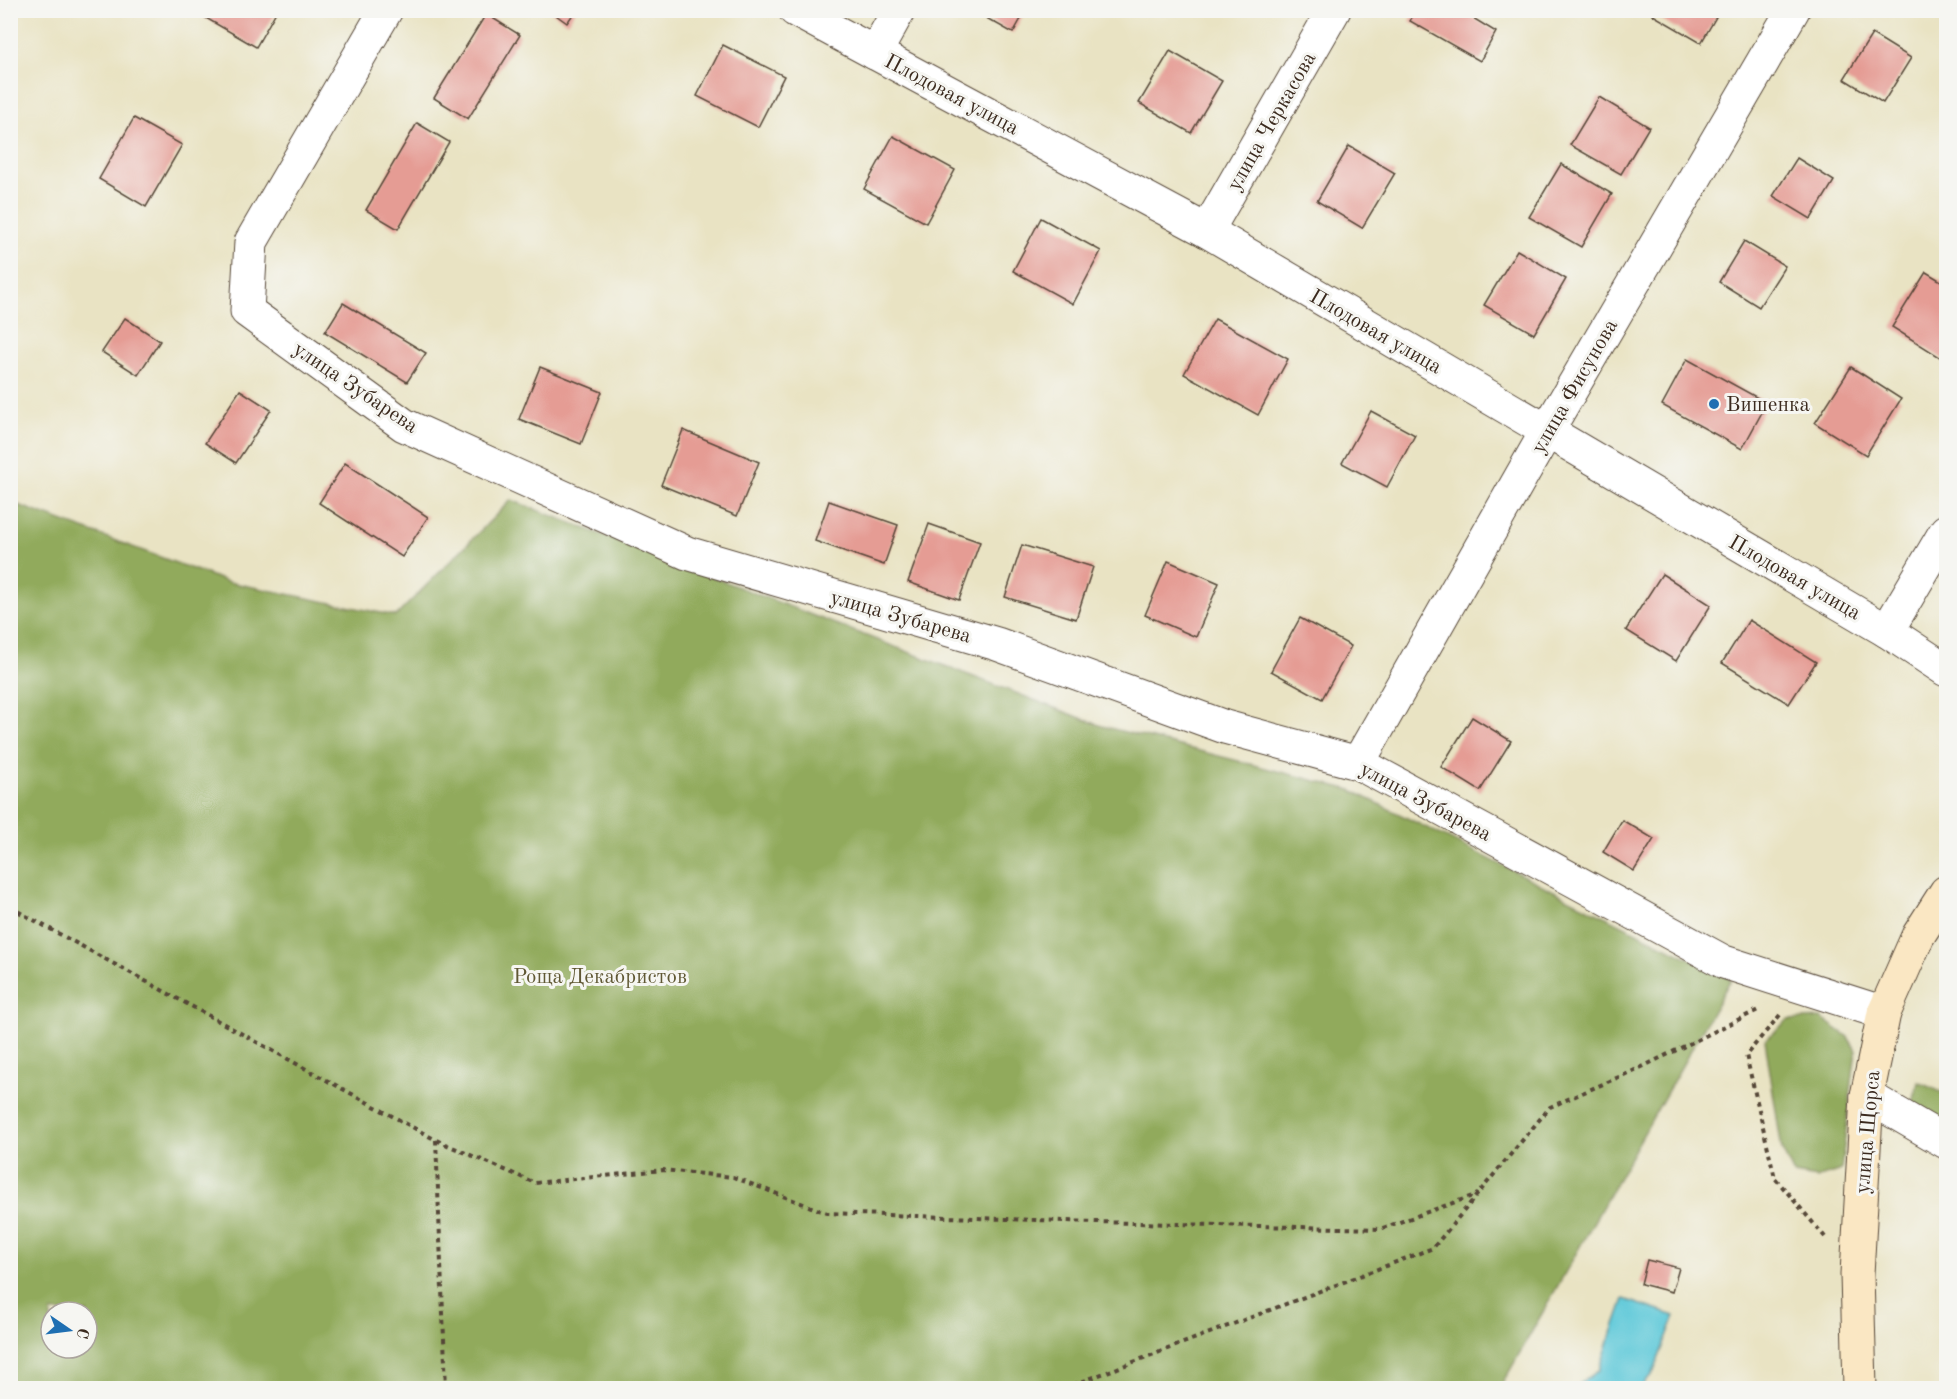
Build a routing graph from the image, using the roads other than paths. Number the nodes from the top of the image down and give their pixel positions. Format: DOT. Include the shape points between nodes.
graph roads {
  1 [pos="386,10"];
  2 [pos="795,10"];
  3 [pos="899,10"];
  4 [pos="1335,10"];
  5 [pos="1793,10"];
  6 [pos="875,53"];
  7 [pos="1207,231"];
  8 [pos="1547,431"];
  9 [pos="1947,531"];
  10 [pos="1887,631"];
  11 [pos="1947,670"];
  12 [pos="1358,763"];
  13 [pos="1947,892"];
  14 [pos="1884,1013"];
  15 [pos="1867,1096"];
  16 [pos="1947,1142"];
  17 [pos="1860,1389"];
  1 -- 12 [label="street, улица Зубарева" via="251,242 247,311 404,425 687,553 997,644 1225,727"];
  2 -- 6 [label="street, Плодовая улица"];
  3 -- 6 [label="street"];
  4 -- 7 [label="street, улица Черкасова"];
  5 -- 8 [label="street, улица Фисунова"];
  6 -- 7 [label="street, Плодовая улица"];
  7 -- 8 [label="street, Плодовая улица"];
  8 -- 10 [label="street, Плодовая улица"];
  8 -- 12 [label="street, улица Фисунова"];
  9 -- 10 [label="street"];
  10 -- 11 [label="street, Плодовая улица"];
  12 -- 14 [label="street, улица Зубарева" via="1724,962"];
  13 -- 14 [label="main road, улица Щорса" via="1918,936"];
  14 -- 15 [label="main road, улица Щорса"];
  15 -- 16 [label="street"];
  15 -- 17 [label="main road, улица Щорса" via="1857,1274"];
}
